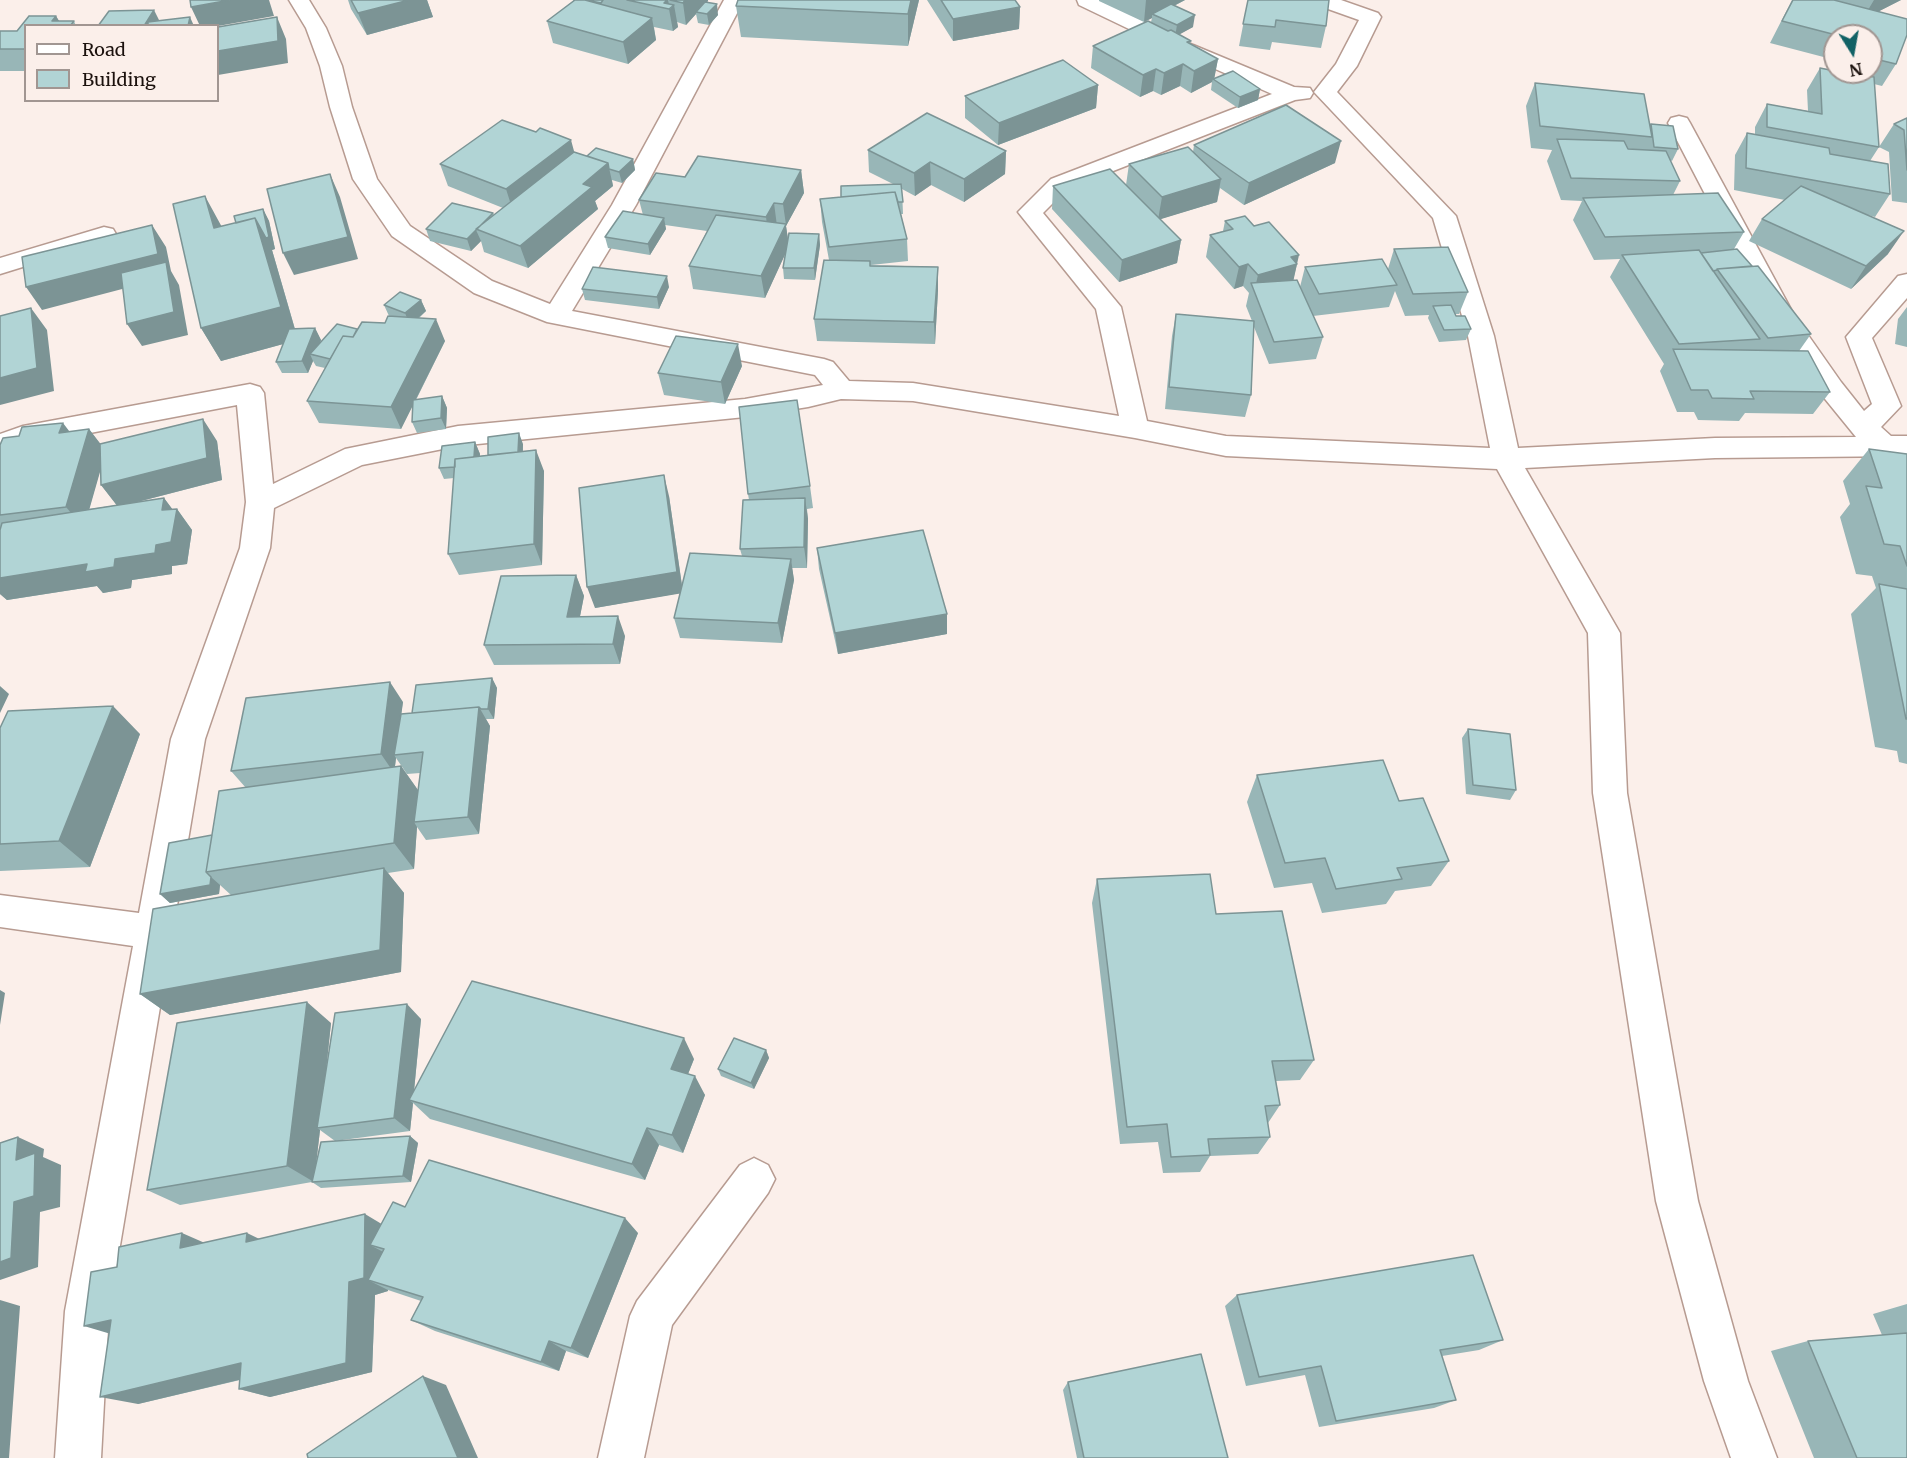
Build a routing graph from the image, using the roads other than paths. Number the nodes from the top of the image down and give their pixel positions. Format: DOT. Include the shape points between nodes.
graph roads {
  1 [pos="299,0"];
  2 [pos="734,0"];
  3 [pos="1321,0"];
  4 [pos="1086,1"];
  5 [pos="1379,8"];
  6 [pos="1325,92"];
  7 [pos="1291,94"];
  8 [pos="1679,123"];
  9 [pos="104,234"];
  10 [pos="0,266"];
  11 [pos="1907,282"];
  12 [pos="556,316"];
  13 [pos="841,390"];
  14 [pos="1135,428"];
  15 [pos="1863,428"];
  16 [pos="0,444"];
  17 [pos="1897,446"];
  18 [pos="1506,459"];
  19 [pos="260,502"];
  20 [pos="0,911"];
  21 [pos="153,932"];
  22 [pos="754,1179"];
  23 [pos="78,1458"];
  24 [pos="621,1458"];
  25 [pos="1754,1458"];
  1 -- 12 [label="street" via="316,28 331,66 365,179 401,231 483,287"];
  2 -- 12 [label="street" via="624,205"];
  3 -- 5 [label="street"];
  4 -- 7 [label="street"];
  5 -- 6 [label="street" via="1346,66"];
  6 -- 7 [label="street"];
  6 -- 18 [label="street" via="1444,216 1481,336"];
  7 -- 14 [label="street" via="1059,184 1030,212 1108,307"];
  8 -- 15 [label="street" via="1782,317"];
  9 -- 10 [label="street"];
  11 -- 15 [label="street" via="1859,337 1887,406"];
  12 -- 13 [label="street" via="824,368"];
  13 -- 14 [label="street" via="913,392"];
  13 -- 19 [label="street" via="745,408 458,436 355,456"];
  14 -- 18 [label="street" via="1226,446"];
  15 -- 17 [label="street"];
  16 -- 19 [label="street" via="23,436 250,393"];
  17 -- 18 [label="street" via="1715,448"];
  18 -- 25 [label="street" via="1604,633 1610,793 1677,1201 1726,1381"];
  19 -- 21 [label="street" via="255,548 188,739"];
  20 -- 21 [label="street"];
  21 -- 23 [label="street" via="87,1311"];
  22 -- 24 [label="street" via="652,1316"];
}
